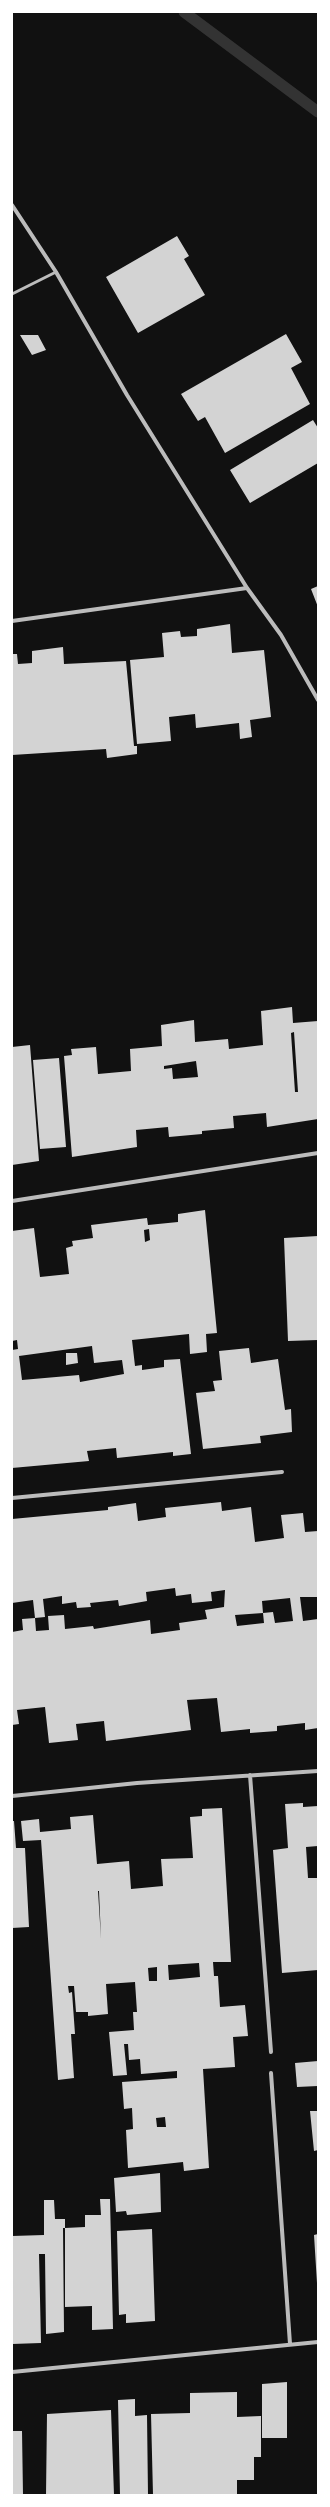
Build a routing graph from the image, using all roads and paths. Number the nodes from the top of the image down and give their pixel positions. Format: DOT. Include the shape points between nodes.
graph roads {
  1 [pos="12,205"];
  2 [pos="56,272"];
  3 [pos="12,294"];
  4 [pos="247,588"];
  5 [pos="12,621"];
  6 [pos="318,700"];
  7 [pos="318,1153"];
  8 [pos="12,1201"];
  9 [pos="282,1472"];
  10 [pos="12,1498"];
  11 [pos="318,1771"];
  12 [pos="250,1775"];
  13 [pos="12,1796"];
  14 [pos="271,2052"];
  15 [pos="271,2073"];
  16 [pos="318,2342"];
  17 [pos="290,2344"];
  18 [pos="12,2372"];
  1 -- 2 [label="street"];
  2 -- 3 [label="lane"];
  2 -- 4 [label="street" via="127,395"];
  4 -- 5 [label="street"];
  4 -- 6 [label="street" via="281,634"];
  7 -- 8 [label="street"];
  9 -- 10 [label="street"];
  11 -- 12 [label="street"];
  12 -- 13 [label="street"];
  12 -- 14 [label="street"];
  15 -- 17 [label="street"];
  16 -- 17 [label="street"];
  17 -- 18 [label="street"];
}
